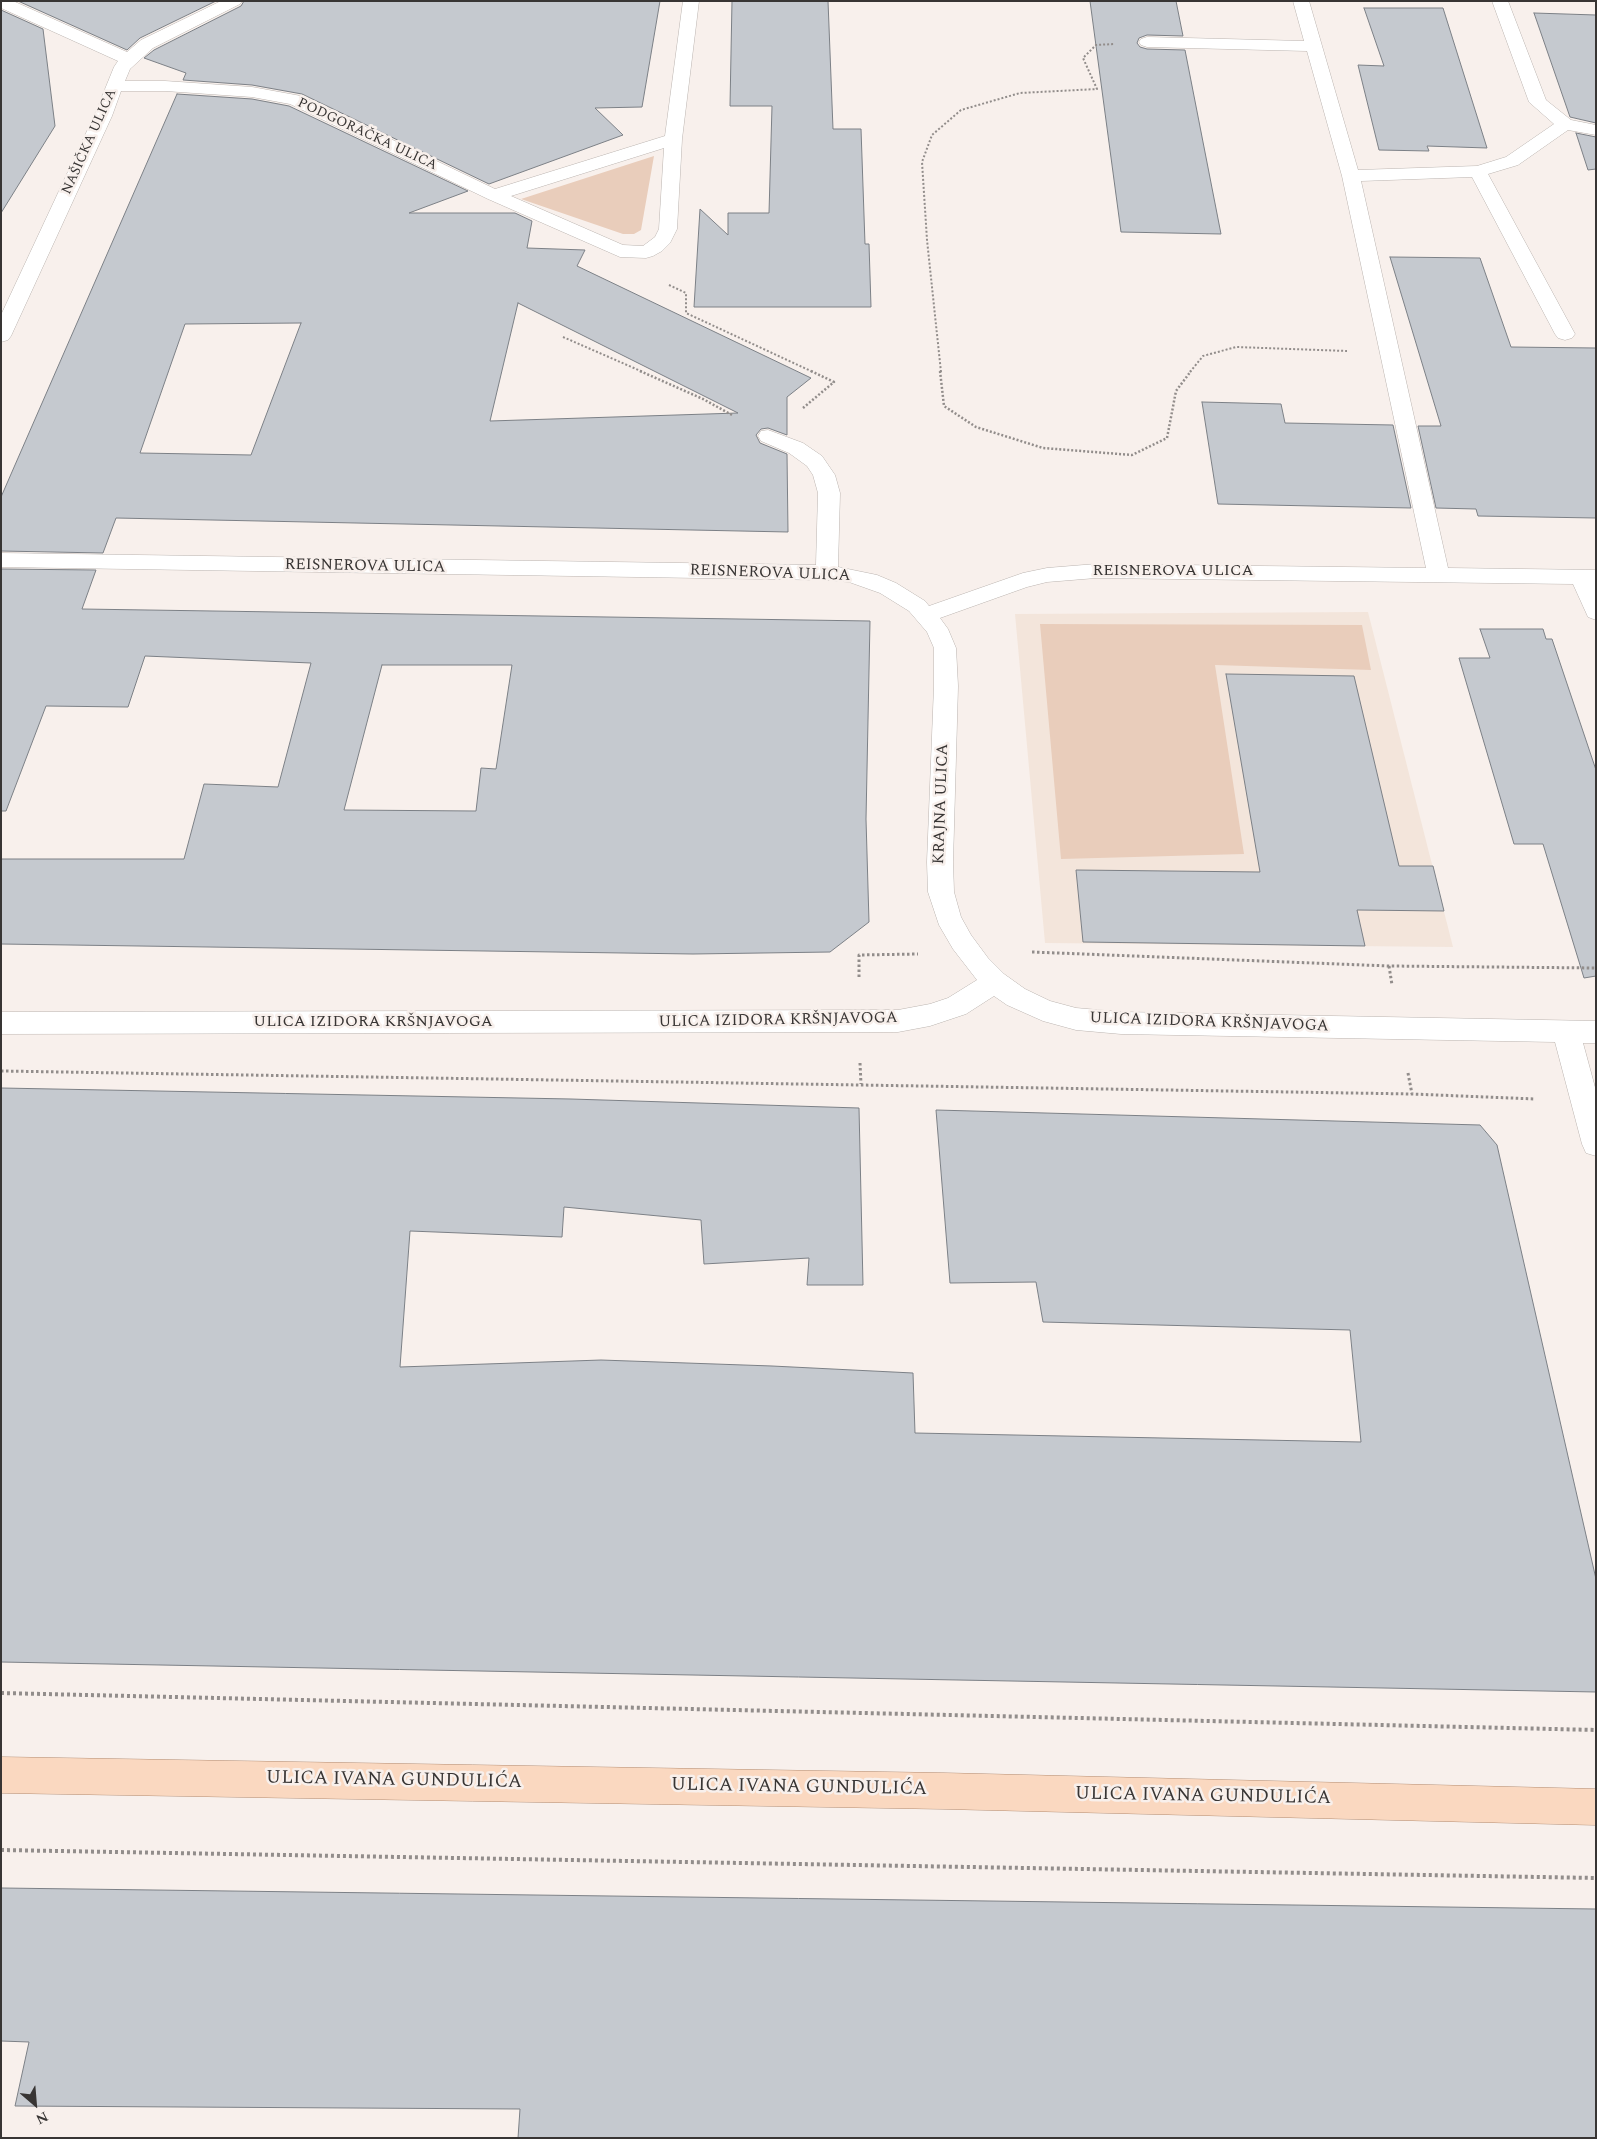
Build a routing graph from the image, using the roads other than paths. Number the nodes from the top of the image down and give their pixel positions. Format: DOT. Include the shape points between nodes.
graph roads {
  1 [pos="234,1"];
  2 [pos="691,1"];
  3 [pos="1301,1"];
  4 [pos="1500,1"];
  5 [pos="1,2"];
  6 [pos="1147,42"];
  7 [pos="1314,46"];
  8 [pos="128,59"];
  9 [pos="116,86"];
  10 [pos="1565,124"];
  11 [pos="1596,130"];
  12 [pos="673,139"];
  13 [pos="1478,171"];
  14 [pos="1351,176"];
  15 [pos="494,195"];
  16 [pos="1565,334"];
  17 [pos="1,336"];
  18 [pos="768,436"];
  19 [pos="1,560"];
  20 [pos="827,573"];
  21 [pos="1439,575"];
  22 [pos="1589,578"];
  23 [pos="1596,612"];
  24 [pos="926,615"];
  25 [pos="995,982"];
  26 [pos="1,1023"];
  27 [pos="1566,1032"];
  28 [pos="1596,1032"];
  29 [pos="1596,1144"];
  30 [pos="1,1775"];
  31 [pos="1596,1807"];
  1 -- 8 [label="street, NAŠIČKA ULICA" via="147,44"];
  2 -- 12 [label="street"];
  3 -- 7 [label="street"];
  4 -- 10 [label="street" via="1538,102"];
  5 -- 8 [label="street"];
  6 -- 7 [label="street"];
  7 -- 14 [label="street"];
  8 -- 9 [label="street, NAŠIČKA ULICA"];
  9 -- 15 [label="street, PODGORAČKA ULICA" via="252,92 295,100"];
  9 -- 17 [label="street, NAŠIČKA ULICA"];
  10 -- 11 [label="street"];
  10 -- 13 [label="street" via="1512,161"];
  12 -- 15 [label="street"];
  12 -- 15 [label="street, PODGORAČKA ULICA" via="668,229 664,239 646,252 620,250"];
  13 -- 14 [label="street"];
  13 -- 16 [label="street"];
  14 -- 21 [label="street"];
  18 -- 20 [label="street" via="796,448 814,461 824,475 829,493"];
  19 -- 20 [label="street, REISNEROVA ULICA"];
  20 -- 24 [label="street, REISNEROVA ULICA" via="849,575 888,588"];
  21 -- 22 [label="street, REISNEROVA ULICA"];
  21 -- 24 [label="street, REISNEROVA ULICA" via="1096,571 1023,580"];
  22 -- 23 [label="street"];
  24 -- 25 [label="street, KRAJNA ULICA" via="937,629 945,648 941,892 948,918 970,954"];
  25 -- 26 [label="street, ULICA IZIDORA KRŠNJAVOGA" via="957,1006 898,1021"];
  25 -- 27 [label="street, ULICA IZIDORA KRŠNJAVOGA" via="1042,1010 1076,1019 1120,1023"];
  27 -- 28 [label="street, ULICA IZIDORA KRŠNJAVOGA"];
  27 -- 29 [label="street"];
  30 -- 31 [label="main road, ULICA IVANA GUNDULIĆA" via="944,1791"];
}
